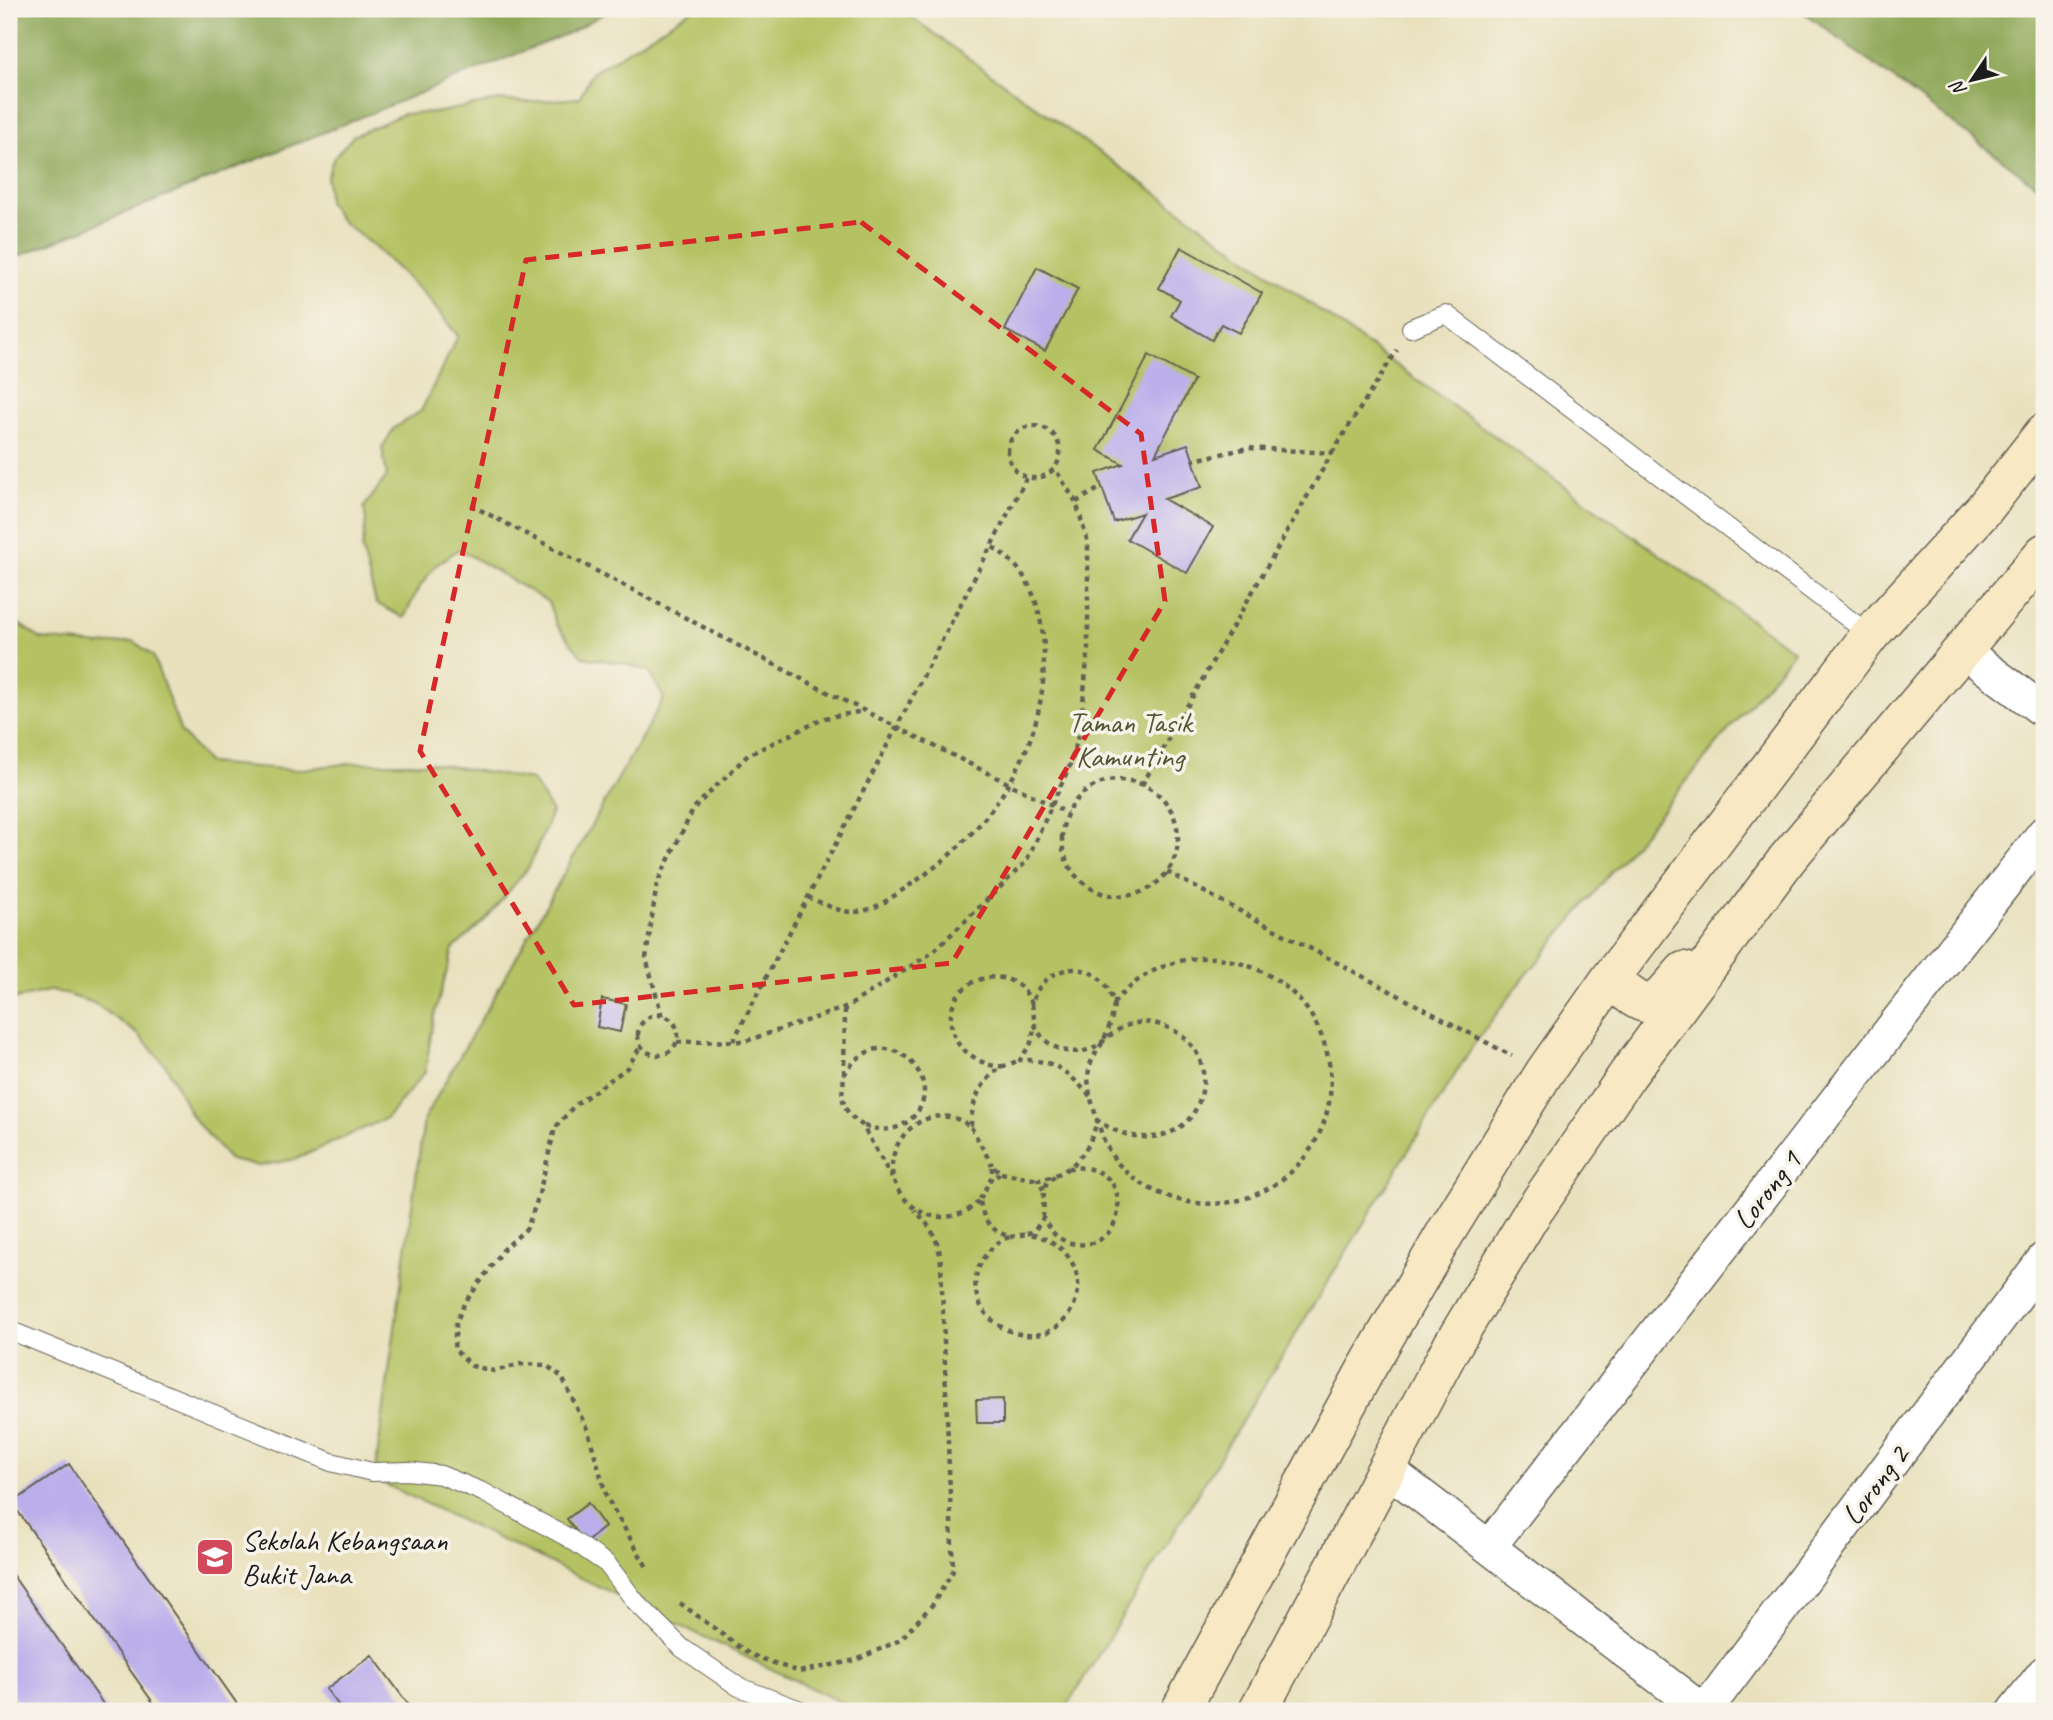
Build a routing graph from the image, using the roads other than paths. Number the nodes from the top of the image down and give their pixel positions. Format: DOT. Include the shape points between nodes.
graph roads {
  1 [pos="1410,328"];
  2 [pos="2044,433"];
  3 [pos="2044,553"];
  4 [pos="1870,635"];
  5 [pos="1963,651"];
  6 [pos="2044,711"];
  7 [pos="2044,833"];
  8 [pos="1787,859"];
  9 [pos="1610,979"];
  10 [pos="2044,1259"];
  11 [pos="9,1330"];
  12 [pos="1388,1470"];
  13 [pos="1489,1547"];
  14 [pos="2044,1673"];
  15 [pos="803,1711"];
  16 [pos="1180,1711"];
  17 [pos="1258,1711"];
  18 [pos="1704,1711"];
  19 [pos="2014,1711"];
  1 -- 4 [label="lane" via="1446,314"];
  2 -- 4 [label="main road" via="1984,509"];
  3 -- 5 [label="main road"];
  4 -- 9 [label="main road"];
  5 -- 6 [label="street"];
  5 -- 8 [label="main road"];
  7 -- 13 [label="street, Lorong 1"];
  8 -- 9 [label="main road" via="1657,1001 1648,1005 1636,1001"];
  8 -- 12 [label="main road" via="1628,1074 1529,1218 1450,1351"];
  9 -- 16 [label="main road" via="1544,1073 1446,1232"];
  10 -- 18 [label="street, Lorong 2"];
  11 -- 15 [label="lane" via="331,1462 372,1472 441,1475 483,1492 607,1564 635,1601 682,1648 727,1679"];
  12 -- 13 [label="street"];
  12 -- 17 [label="main road"];
  13 -- 18 [label="street"];
  14 -- 19 [label="street"];
}
